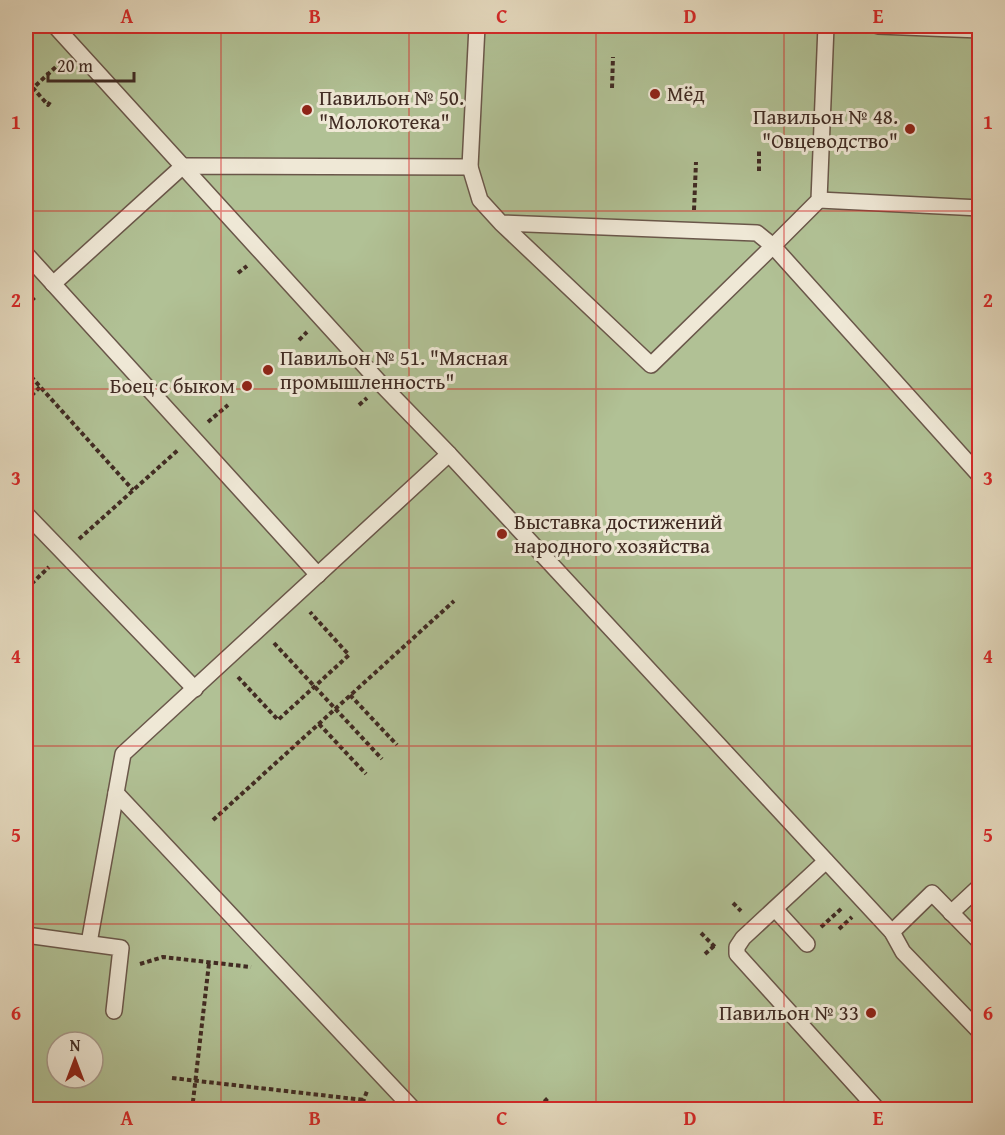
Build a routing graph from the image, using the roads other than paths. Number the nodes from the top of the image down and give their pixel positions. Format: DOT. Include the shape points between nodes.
graph roads {
  1 [pos="55,26"];
  2 [pos="477,26"];
  3 [pos="826,26"];
  4 [pos="878,26"];
  5 [pos="922,26"];
  6 [pos="980,30"];
  7 [pos="183,166"];
  8 [pos="470,167"];
  9 [pos="819,200"];
  10 [pos="980,208"];
  11 [pos="501,224"];
  12 [pos="773,246"];
  13 [pos="26,254"];
  14 [pos="53,284"];
  15 [pos="449,454"];
  16 [pos="980,476"];
  17 [pos="26,514"];
  18 [pos="318,575"];
  19 [pos="195,689"];
  20 [pos="116,793"];
  21 [pos="826,861"];
  22 [pos="977,895"];
  23 [pos="775,909"];
  24 [pos="951,913"];
  25 [pos="892,932"];
  26 [pos="26,935"];
  27 [pos="980,942"];
  28 [pos="89,943"];
  29 [pos="807,944"];
  30 [pos="114,1011"];
  31 [pos="980,1032"];
  32 [pos="414,1110"];
  33 [pos="878,1110"];
  1 -- 7 [label="lane"];
  2 -- 8 [label="lane"];
  3 -- 9 [label="lane"];
  4 -- 5 [label="lane"];
  5 -- 6 [label="lane"];
  7 -- 8 [label="lane"];
  7 -- 14 [label="lane"];
  7 -- 15 [label="lane"];
  8 -- 11 [label="lane" via="480,200"];
  9 -- 10 [label="lane"];
  9 -- 12 [label="lane"];
  11 -- 12 [label="lane" via="757,233"];
  11 -- 12 [label="lane" via="651,365"];
  12 -- 16 [label="lane"];
  13 -- 14 [label="lane"];
  14 -- 18 [label="lane"];
  15 -- 18 [label="lane"];
  15 -- 21 [label="lane"];
  17 -- 19 [label="lane"];
  18 -- 19 [label="lane"];
  19 -- 20 [label="lane" via="123,754"];
  20 -- 28 [label="lane"];
  20 -- 32 [label="lane"];
  21 -- 23 [label="lane"];
  21 -- 25 [label="lane"];
  22 -- 24 [label="lane"];
  23 -- 29 [label="lane"];
  23 -- 33 [label="lane" via="740,941 738,958"];
  24 -- 25 [label="lane" via="932,893"];
  24 -- 27 [label="lane"];
  25 -- 31 [label="lane" via="903,952"];
  26 -- 28 [label="lane"];
  28 -- 30 [label="lane" via="121,948"];
}
